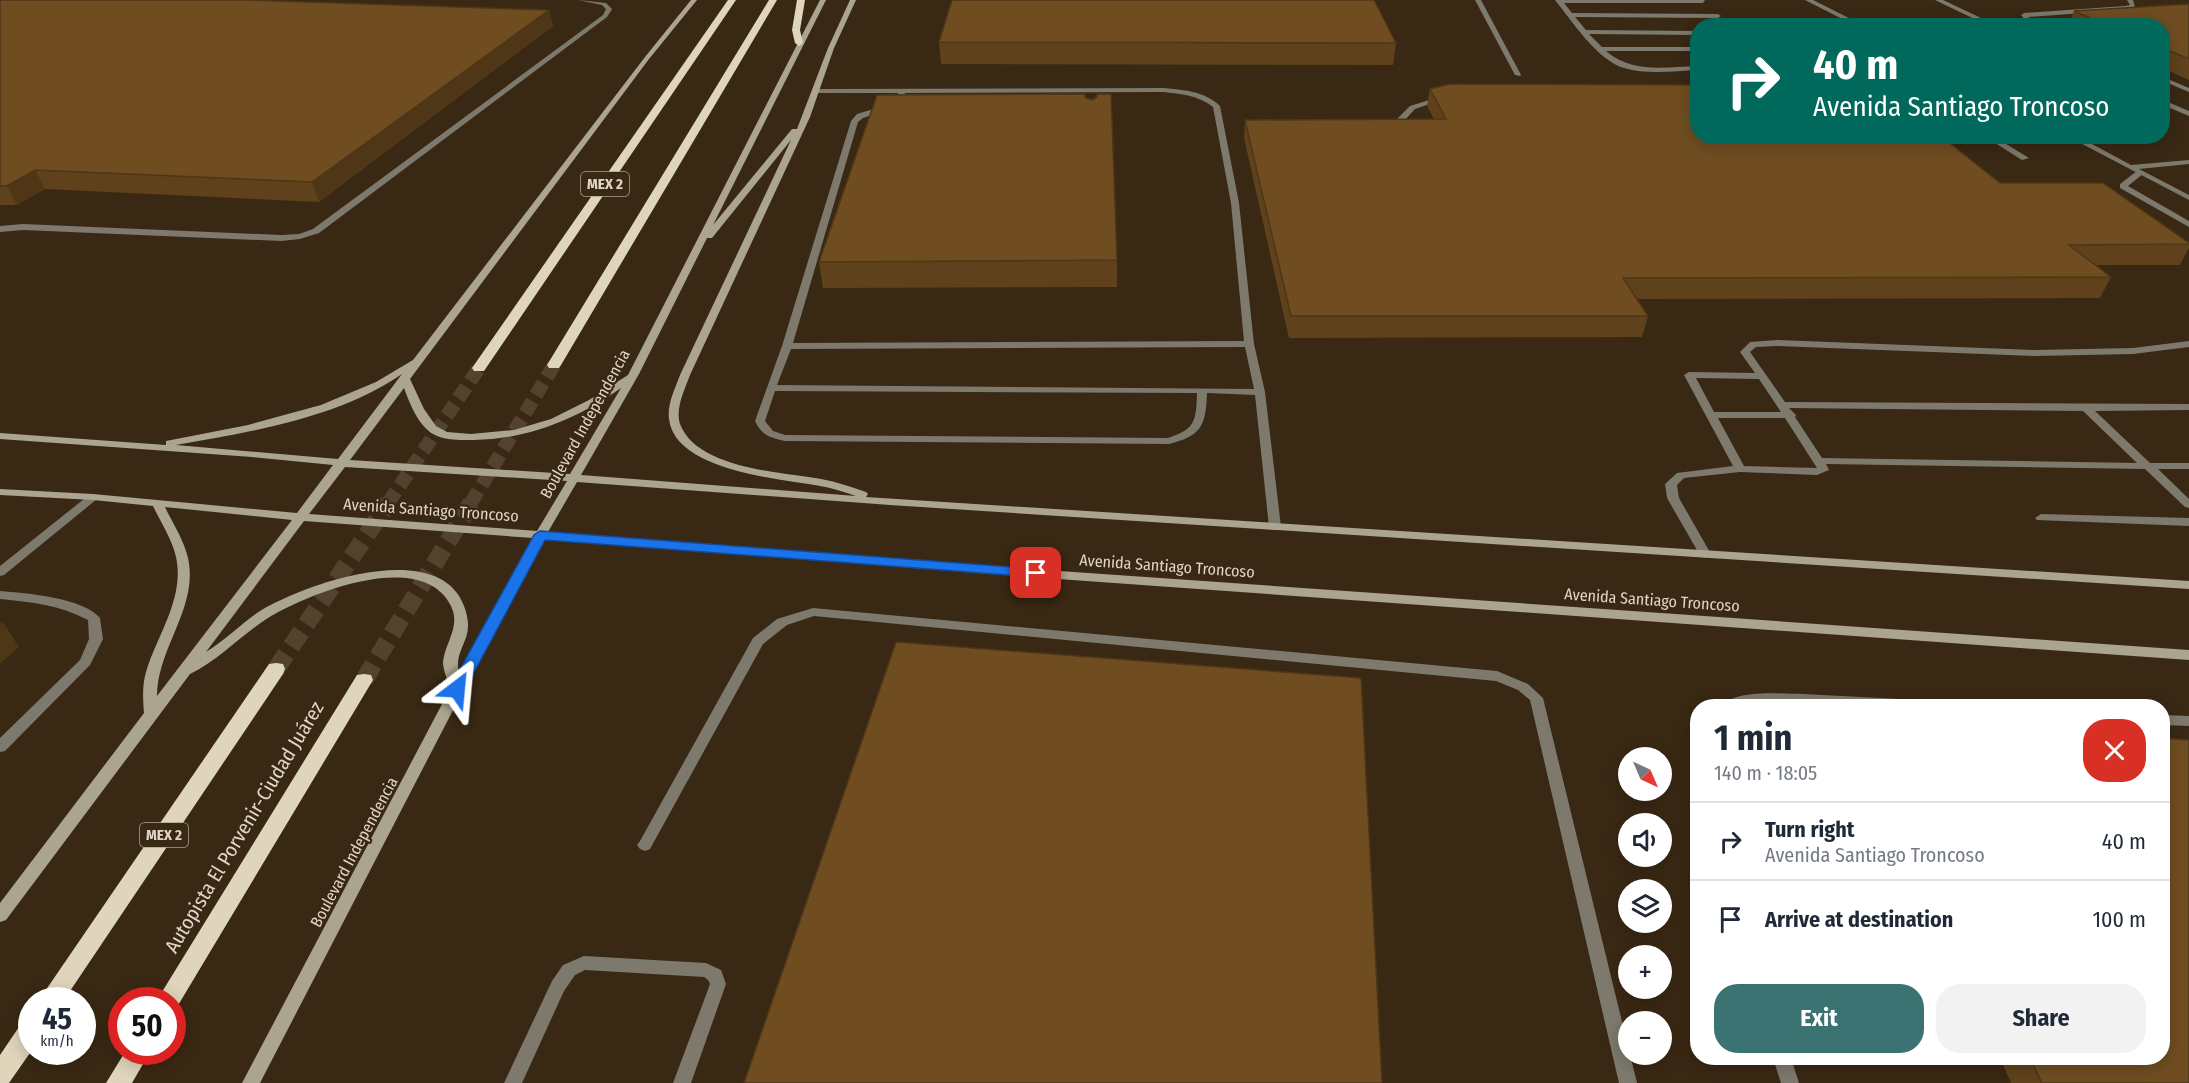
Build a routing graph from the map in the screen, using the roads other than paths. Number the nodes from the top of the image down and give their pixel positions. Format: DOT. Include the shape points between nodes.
graph roads {
  1 [pos="581,0"];
  2 [pos="694,0"];
  3 [pos="732,0"];
  4 [pos="773,0"];
  5 [pos="801,0"];
  6 [pos="823,0"];
  7 [pos="853,0"];
  8 [pos="1478,0"];
  9 [pos="1703,0"];
  10 [pos="1808,0"];
  11 [pos="1938,0"];
  12 [pos="2130,0"];
  13 [pos="1559,1"];
  14 [pos="1571,15"];
  15 [pos="1845,18"];
  16 [pos="1977,18"];
  17 [pos="2026,18"];
  18 [pos="1587,32"];
  19 [pos="1690,33"];
  20 [pos="799,43"];
  21 [pos="1600,49"];
  22 [pos="1690,49"];
  23 [pos="1690,68"];
  24 [pos="1518,75"];
  25 [pos="2170,82"];
  26 [pos="2189,90"];
  27 [pos="817,91"];
  28 [pos="902,91"];
  29 [pos="1088,91"];
  30 [pos="1447,97"];
  31 [pos="1089,100"];
  32 [pos="2170,105"];
  33 [pos="2189,114"];
  34 [pos="806,117"];
  35 [pos="1401,120"];
  36 [pos="2001,144"];
  37 [pos="2085,144"];
  38 [pos="2025,158"];
  39 [pos="2189,162"];
  40 [pos="2130,167"];
  41 [pos="2140,173"];
  42 [pos="2189,198"];
  43 [pos="2189,224"];
  44 [pos="0,229"];
  45 [pos="694,253"];
  46 [pos="1249,344"];
  47 [pos="2189,344"];
  48 [pos="787,346"];
  49 [pos="420,360"];
  50 [pos="554,365"];
  51 [pos="479,368"];
  52 [pos="634,374"];
  53 [pos="1762,376"];
  54 [pos="405,379"];
  55 [pos="771,388"];
  56 [pos="1202,390"];
  57 [pos="1260,392"];
  58 [pos="1782,405"];
  59 [pos="2189,407"];
  60 [pos="2086,408"];
  61 [pos="1713,415"];
  62 [pos="1791,415"];
  63 [pos="0,436"];
  64 [pos="152,446"];
  65 [pos="1819,461"];
  66 [pos="342,463"];
  67 [pos="2147,466"];
  68 [pos="2189,466"];
  69 [pos="1740,469"];
  70 [pos="573,477"];
  71 [pos="0,492"];
  72 [pos="93,497"];
  73 [pos="890,502"];
  74 [pos="159,504"];
  75 [pos="2189,505"];
  76 [pos="302,517"];
  77 [pos="2041,518"];
  78 [pos="2189,522"];
  79 [pos="1275,527"];
  80 [pos="540,535"];
  81 [pos="1705,554"];
  82 [pos="0,572"];
  83 [pos="2189,585"];
  84 [pos="0,595"];
  85 [pos="2189,655"];
  86 [pos="276,669"];
  87 [pos="179,675"];
  88 [pos="364,680"];
  89 [pos="457,689"];
  90 [pos="151,713"];
  91 [pos="2170,720"];
  92 [pos="2189,721"];
  93 [pos="0,747"];
  94 [pos="645,845"];
  95 [pos="0,915"];
  96 [pos="60,987"];
  97 [pos="177,987"];
  98 [pos="18,1049"];
  99 [pos="130,1065"];
  100 [pos="1784,1065"];
  101 [pos="0,1075"];
  102 [pos="118,1083"];
  103 [pos="251,1083"];
  104 [pos="513,1083"];
  105 [pos="682,1083"];
  106 [pos="1628,1083"];
  107 [pos="1790,1083"];
  1 -- 44 [label="street" via="604,4 609,9 605,16 316,231 281,238"];
  2 -- 49 [label="main road, MEX 2"];
  3 -- 51 [label="highway, MEX 2"];
  4 -- 50 [label="highway, MEX 2"];
  5 -- 20 [label="highway" via="796,30"];
  6 -- 20 [label="main road, Boulevard Independencia"];
  7 -- 27 [label="main road"];
  8 -- 24 [label="street"];
  9 -- 13 [label="street"];
  9 -- 14 [label="street" via="1720,18"];
  10 -- 15 [label="street"];
  11 -- 16 [label="street"];
  12 -- 17 [label="street" via="2133,4 2128,8 2024,15"];
  13 -- 14 [label="street"];
  14 -- 18 [label="street"];
  18 -- 19 [label="street"];
  18 -- 21 [label="street"];
  20 -- 45 [label="main road, Boulevard Independencia"];
  21 -- 22 [label="street"];
  21 -- 23 [label="street" via="1629,67"];
  25 -- 26 [label="street"];
  27 -- 28 [label="street"];
  27 -- 34 [label="main road"];
  28 -- 29 [label="street"];
  28 -- 48 [label="street" via="893,105 855,121"];
  29 -- 31 [label="street"];
  29 -- 46 [label="street" via="1184,92 1209,99 1216,106 1235,203"];
  30 -- 35 [label="street" via="1405,110"];
  32 -- 33 [label="street"];
  34 -- 45 [label="main road"];
  34 -- 73 [label="main road" via="685,375 674,408 675,424 682,439 718,461 752,472 824,483"];
  36 -- 38 [label="street"];
  37 -- 40 [label="street"];
  39 -- 40 [label="street"];
  40 -- 41 [label="street"];
  41 -- 42 [label="street"];
  41 -- 43 [label="street" via="2123,186"];
  45 -- 52 [label="main road, Boulevard Independencia"];
  46 -- 48 [label="street"];
  46 -- 57 [label="street"];
  47 -- 53 [label="street" via="2133,351 2035,353 1753,344 1745,352"];
  48 -- 55 [label="street"];
  49 -- 54 [label="main road, MEX 2"];
  49 -- 64 [label="main road" via="376,386 314,410 237,431"];
  52 -- 54 [label="main road" via="584,408 549,425 489,438 440,433 421,412"];
  52 -- 70 [label="main road, Boulevard Independencia"];
  53 -- 58 [label="street"];
  53 -- 61 [label="street" via="1689,375"];
  54 -- 66 [label="main road, MEX 2"];
  55 -- 56 [label="street"];
  55 -- 56 [label="street" via="760,421 768,433 785,438 1151,441 1169,441 1193,432 1200,423"];
  56 -- 57 [label="street"];
  57 -- 79 [label="street"];
  58 -- 60 [label="street"];
  58 -- 62 [label="street"];
  59 -- 60 [label="street"];
  60 -- 67 [label="street"];
  61 -- 62 [label="street"];
  61 -- 69 [label="street"];
  62 -- 65 [label="street"];
  63 -- 64 [label="main road"];
  64 -- 66 [label="main road"];
  65 -- 67 [label="street"];
  65 -- 69 [label="street" via="1823,470 1816,472"];
  66 -- 70 [label="main road"];
  66 -- 76 [label="main road, MEX 2"];
  67 -- 68 [label="street"];
  67 -- 75 [label="street"];
  69 -- 81 [label="street" via="1681,475 1671,484 1673,498"];
  70 -- 73 [label="main road"];
  70 -- 80 [label="main road, Boulevard Independencia"];
  71 -- 72 [label="main road, Avenida Santiago Troncoso"];
  72 -- 74 [label="main road, Avenida Santiago Troncoso"];
  72 -- 82 [label="street"];
  73 -- 79 [label="main road"];
  74 -- 76 [label="main road, Avenida Santiago Troncoso"];
  74 -- 90 [label="main road" via="183,564 182,595 152,674"];
  76 -- 80 [label="main road, Avenida Santiago Troncoso"];
  76 -- 87 [label="main road, MEX 2"];
  77 -- 78 [label="street"];
  79 -- 81 [label="main road"];
  80 -- 85 [label="main road, Avenida Santiago Troncoso"];
  80 -- 89 [label="main road, Boulevard Independencia"];
  81 -- 83 [label="main road"];
  84 -- 93 [label="street" via="47,599 76,608 94,618 96,639 85,663"];
  86 -- 96 [label="highway, MEX 2"];
  87 -- 89 [label="main road" via="225,646 262,616 305,593 366,576 400,574 429,578 444,588 457,605 462,625 450,663"];
  87 -- 90 [label="main road, MEX 2"];
  88 -- 97 [label="highway, Autopista El Porvenir-Ciudad Juárez"];
  89 -- 103 [label="main road, Boulevard Independencia"];
  90 -- 95 [label="main road, MEX 2"];
  91 -- 92 [label="street"];
  94 -- 106 [label="street" via="758,641 782,622 813,612 1497,676 1523,687 1536,698"];
  98 -- 101 [label="highway"];
  99 -- 102 [label="highway"];
  100 -- 107 [label="street"];
  104 -- 105 [label="street" via="558,986 569,970 584,963 706,970 715,975 715,996"];
}
